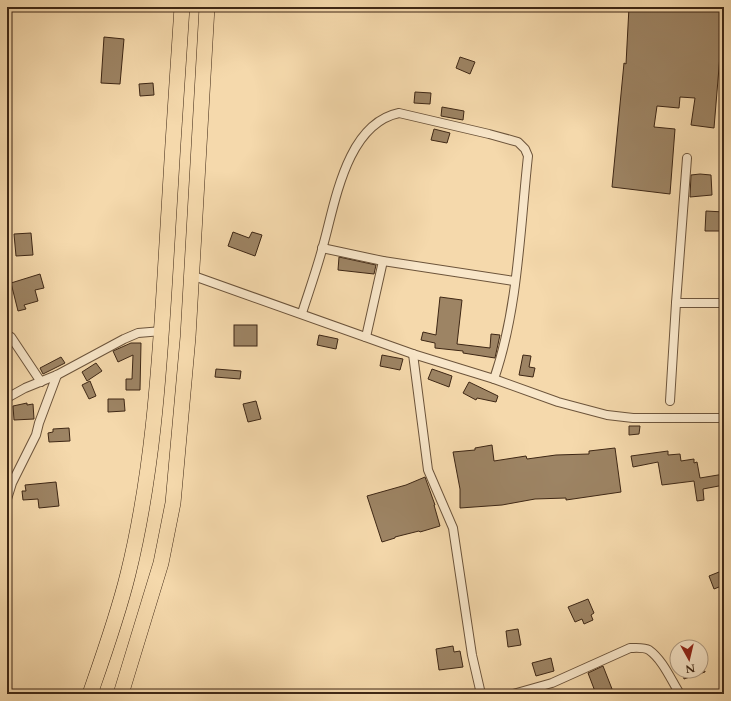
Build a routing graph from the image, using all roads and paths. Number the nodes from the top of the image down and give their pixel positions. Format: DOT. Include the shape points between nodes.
graph roads {
  1 [pos="182,7"];
  2 [pos="207,7"];
  3 [pos="687,158"];
  4 [pos="322,248"];
  5 [pos="383,261"];
  6 [pos="192,275"];
  7 [pos="514,281"];
  8 [pos="676,303"];
  9 [pos="724,303"];
  10 [pos="302,313"];
  11 [pos="162,330"];
  12 [pos="7,335"];
  13 [pos="366,337"];
  14 [pos="413,354"];
  15 [pos="57,376"];
  16 [pos="494,379"];
  17 [pos="41,382"];
  18 [pos="7,398"];
  19 [pos="670,401"];
  20 [pos="724,418"];
  21 [pos="7,499"];
  22 [pos="90,694"];
  23 [pos="120,694"];
  24 [pos="481,694"];
  25 [pos="513,694"];
  26 [pos="680,694"];
  1 -- 11 [label="highway"];
  2 -- 6 [label="highway"];
  3 -- 8 [label="street"];
  4 -- 5 [label="street"];
  4 -- 7 [label="street" via="341,177 359,142 375,124 388,115 399,113 518,142 525,149 528,156"];
  4 -- 10 [label="street"];
  5 -- 7 [label="street"];
  5 -- 13 [label="street"];
  6 -- 10 [label="street"];
  6 -- 23 [label="highway" via="173,503 161,563"];
  7 -- 16 [label="street" via="503,353"];
  8 -- 9 [label="street"];
  8 -- 19 [label="street"];
  10 -- 13 [label="street"];
  11 -- 15 [label="street" via="138,333 124,339"];
  11 -- 22 [label="highway" via="152,436 140,513 110,639"];
  12 -- 17 [label="street" via="12,337"];
  13 -- 14 [label="street"];
  14 -- 16 [label="street"];
  14 -- 24 [label="street" via="428,470 453,528 472,654"];
  15 -- 17 [label="street"];
  15 -- 21 [label="street" via="38,423 36,435 12,483"];
  16 -- 20 [label="street" via="558,402 607,415 633,418"];
  17 -- 18 [label="street"];
  25 -- 26 [label="street" via="552,683 630,648 648,649 662,664"];
}
